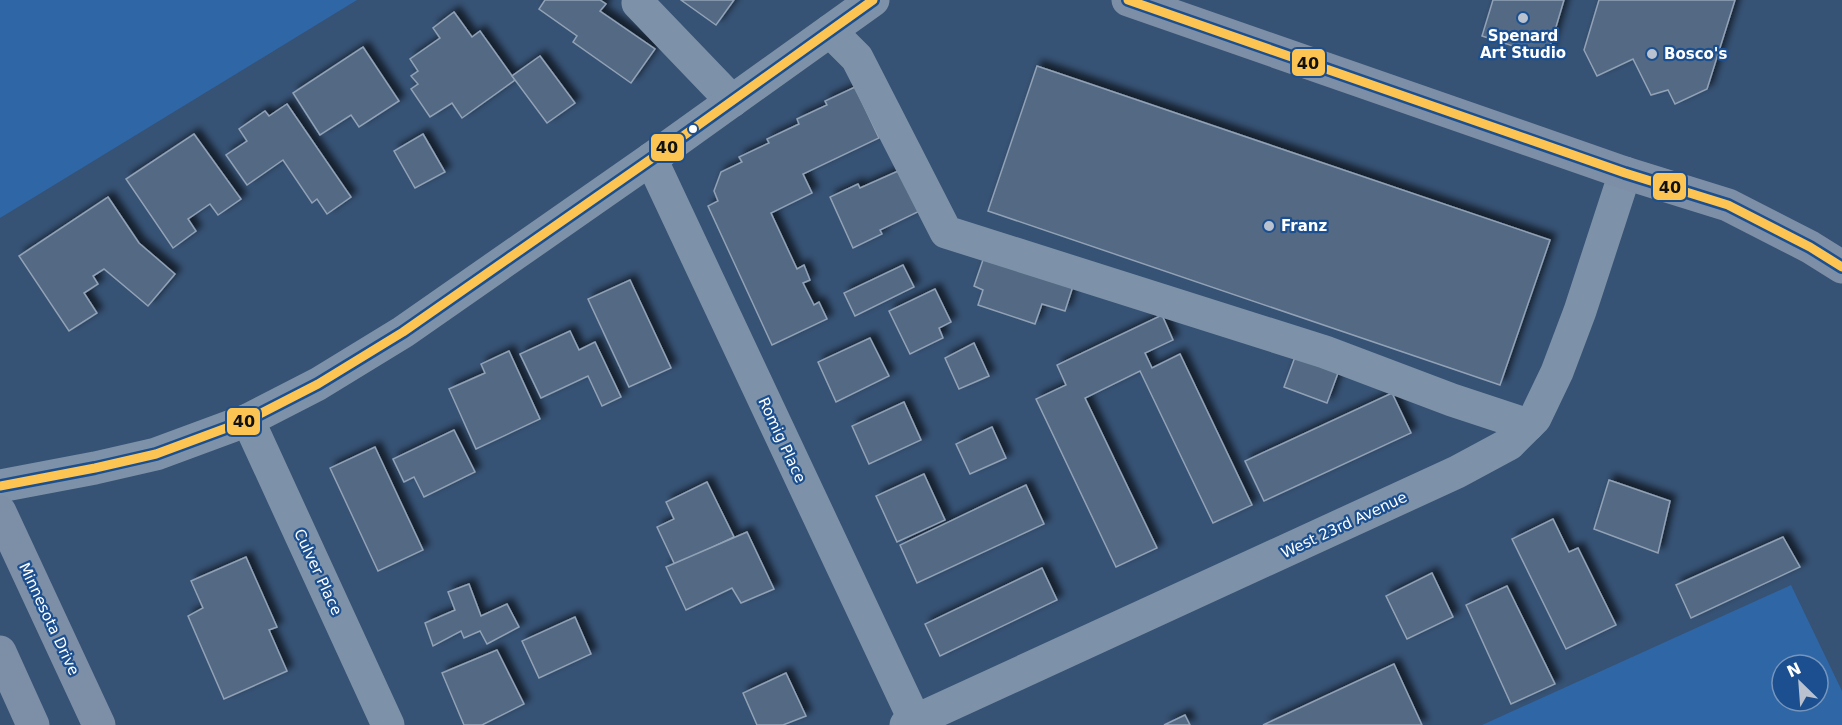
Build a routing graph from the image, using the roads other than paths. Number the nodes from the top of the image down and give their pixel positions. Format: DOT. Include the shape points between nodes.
graph roads {
  1 [pos="640,0"];
  2 [pos="873,0"];
  3 [pos="1128,0"];
  4 [pos="830,31"];
  5 [pos="732,101"];
  6 [pos="651,159"];
  7 [pos="1625,172"];
  8 [pos="1842,267"];
  9 [pos="248,420"];
  10 [pos="1528,425"];
  11 [pos="0,486"];
  12 [pos="0,512"];
  13 [pos="0,652"];
  14 [pos="911,723"];
  15 [pos="33,725"];
  16 [pos="99,725"];
  17 [pos="388,725"];
  1 -- 5 [label="street" via="638,3"];
  2 -- 4 [label="street"];
  3 -- 7 [label="main road"];
  4 -- 5 [label="street"];
  4 -- 10 [label="street" via="857,58 946,232 1325,352"];
  5 -- 6 [label="street"];
  6 -- 9 [label="street" via="403,332 318,384"];
  6 -- 14 [label="street, Romig Place"];
  7 -- 8 [label="main road" via="1728,205"];
  7 -- 10 [label="street, West 23rd Avenue" via="1557,372"];
  9 -- 11 [label="street" via="156,454"];
  9 -- 17 [label="street, Culver Place"];
  10 -- 14 [label="street, West 23rd Avenue" via="1509,444 1457,472"];
  12 -- 16 [label="main road, Minnesota Drive"];
  13 -- 15 [label="main road"];
}
